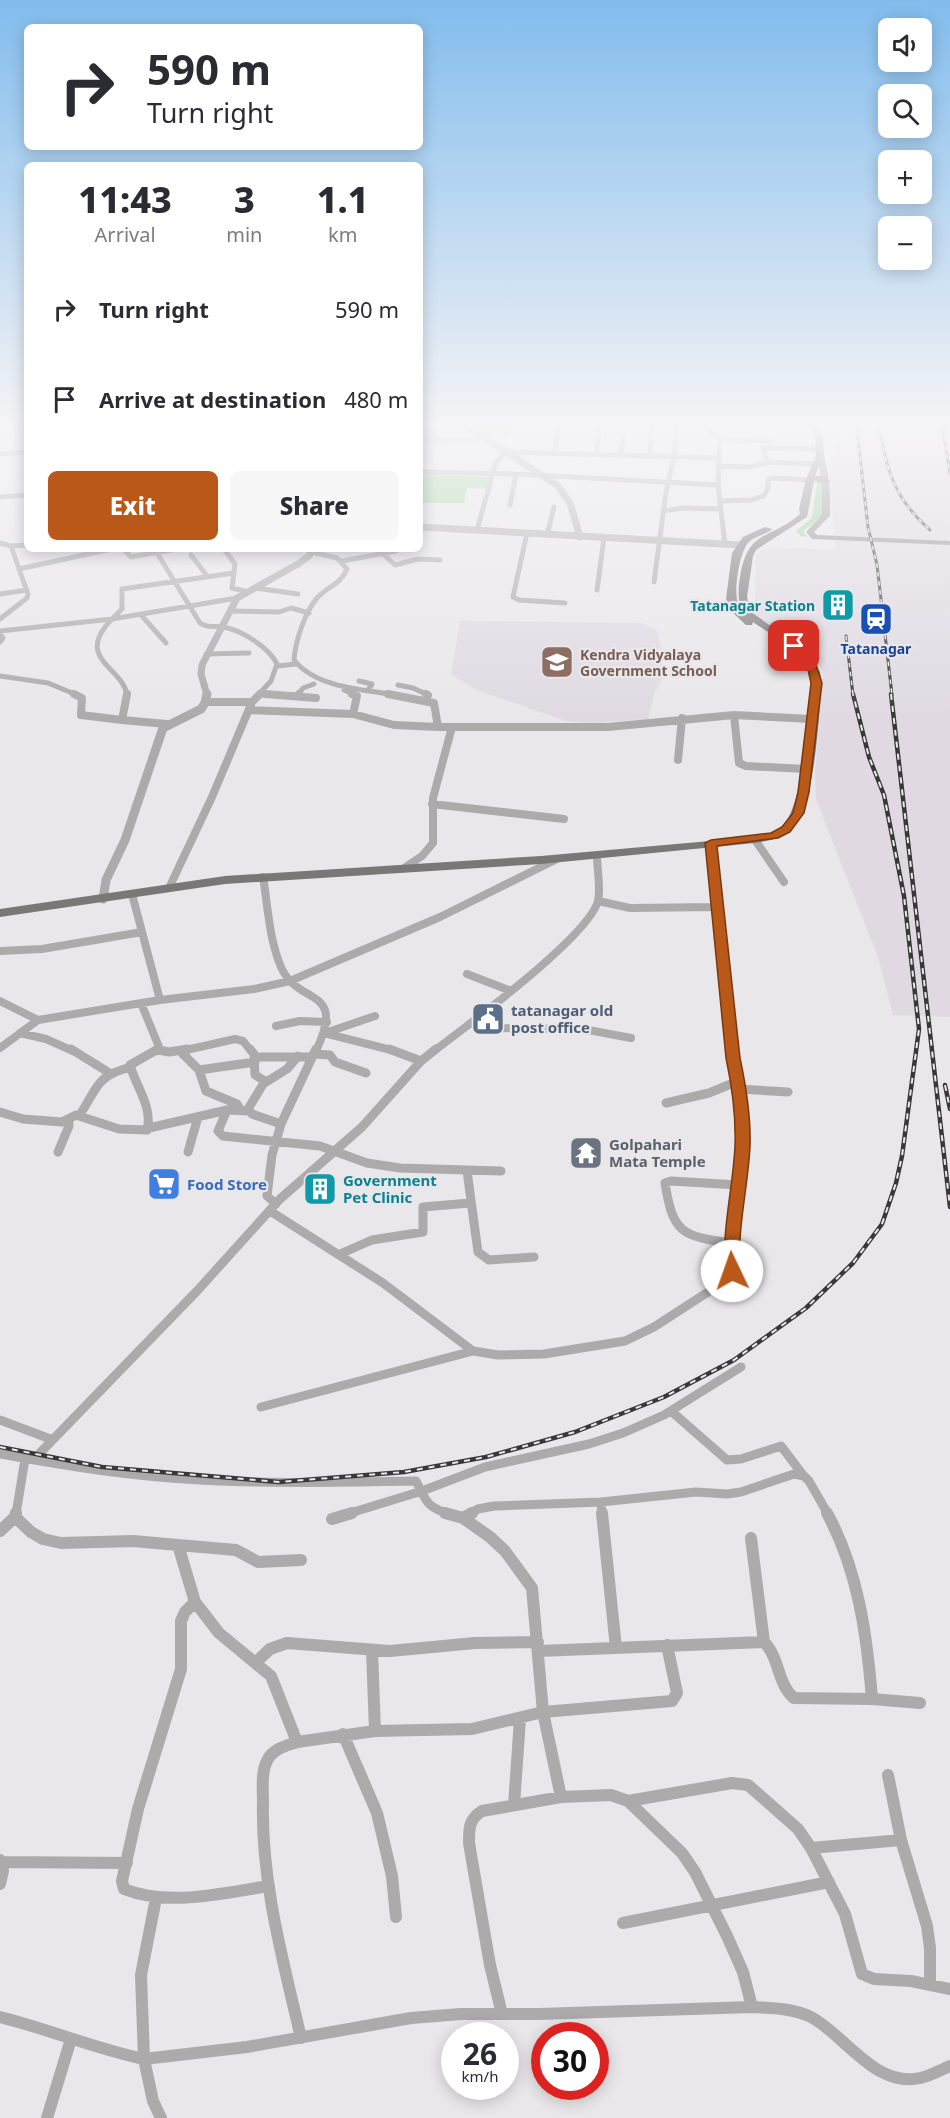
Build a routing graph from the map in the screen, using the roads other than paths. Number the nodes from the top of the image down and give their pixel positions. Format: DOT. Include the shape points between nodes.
graph roads {
  1 [pos="480,520"];
  2 [pos="551,520"];
  3 [pos="576,520"];
  4 [pos="662,520"];
  5 [pos="722,520"];
  6 [pos="788,520"];
  7 [pos="799,520"];
  8 [pos="822,520"];
  9 [pos="423,527"];
  10 [pos="477,530"];
  11 [pos="527,533"];
  12 [pos="547,535"];
  13 [pos="580,537"];
  14 [pos="604,538"];
  15 [pos="659,540"];
  16 [pos="0,543"];
  17 [pos="950,543"];
  18 [pos="24,545"];
  19 [pos="726,545"];
  20 [pos="741,545"];
  21 [pos="11,546"];
  22 [pos="97,552"];
  23 [pos="126,552"];
  24 [pos="226,552"];
  25 [pos="310,552"];
  26 [pos="319,552"];
  27 [pos="389,552"];
  28 [pos="92,553"];
  29 [pos="158,553"];
  30 [pos="382,553"];
  31 [pos="191,555"];
  32 [pos="440,560"];
  33 [pos="342,561"];
  34 [pos="19,569"];
  35 [pos="234,573"];
  36 [pos="207,576"];
  37 [pos="173,580"];
  38 [pos="654,582"];
  39 [pos="27,590"];
  40 [pos="251,590"];
  41 [pos="597,590"];
  42 [pos="0,594"];
  43 [pos="298,594"];
  44 [pos="237,598"];
  45 [pos="565,603"];
  46 [pos="190,608"];
  47 [pos="230,611"];
  48 [pos="309,613"];
  49 [pos="142,616"];
  50 [pos="0,619"];
  51 [pos="112,620"];
  52 [pos="222,626"];
  53 [pos="0,632"];
  54 [pos="778,636"];
  55 [pos="0,642"];
  56 [pos="166,643"];
  57 [pos="206,654"];
  58 [pos="249,654"];
  59 [pos="296,664"];
  60 [pos="277,666"];
  61 [pos="0,676"];
  62 [pos="360,681"];
  63 [pos="331,682"];
  64 [pos="314,684"];
  65 [pos="398,685"];
  66 [pos="368,690"];
  67 [pos="259,693"];
  68 [pos="297,696"];
  69 [pos="316,698"];
  70 [pos="426,699"];
  71 [pos="206,702"];
  72 [pos="252,702"];
  73 [pos="249,710"];
  74 [pos="352,714"];
  75 [pos="734,715"];
  76 [pos="682,718"];
  77 [pos="811,719"];
  78 [pos="122,720"];
  79 [pos="167,724"];
  80 [pos="438,727"];
  81 [pos="453,727"];
  82 [pos="678,760"];
  83 [pos="806,769"];
  84 [pos="432,804"];
  85 [pos="564,819"];
  86 [pos="755,840"];
  87 [pos="711,843"];
  88 [pos="597,855"];
  89 [pos="558,858"];
  90 [pos="404,868"];
  91 [pos="263,878"];
  92 [pos="784,882"];
  93 [pos="169,888"];
  94 [pos="132,894"];
  95 [pos="103,899"];
  96 [pos="597,901"];
  97 [pos="716,907"];
  98 [pos="0,913"];
  99 [pos="142,932"];
  100 [pos="0,951"];
  101 [pos="467,974"];
  102 [pos="290,981"];
  103 [pos="511,991"];
  104 [pos="160,1000"];
  105 [pos="0,1001"];
  106 [pos="141,1003"];
  107 [pos="375,1017"];
  108 [pos="38,1020"];
  109 [pos="327,1022"];
  110 [pos="471,1023"];
  111 [pos="276,1026"];
  112 [pos="20,1033"];
  113 [pos="324,1033"];
  114 [pos="631,1038"];
  115 [pos="0,1048"];
  116 [pos="158,1050"];
  117 [pos="181,1052"];
  118 [pos="298,1056"];
  119 [pos="312,1056"];
  120 [pos="255,1059"];
  121 [pos="421,1061"];
  122 [pos="131,1067"];
  123 [pos="199,1070"];
  124 [pos="108,1072"];
  125 [pos="366,1073"];
  126 [pos="263,1084"];
  127 [pos="738,1085"];
  128 [pos="788,1092"];
  129 [pos="666,1104"];
  130 [pos="227,1110"];
  131 [pos="244,1110"];
  132 [pos="0,1113"];
  133 [pos="80,1116"];
  134 [pos="198,1117"];
  135 [pos="64,1122"];
  136 [pos="280,1124"];
  137 [pos="148,1128"];
  138 [pos="275,1140"];
  139 [pos="336,1150"];
  140 [pos="58,1152"];
  141 [pos="188,1152"];
  142 [pos="467,1171"];
  143 [pos="501,1171"];
  144 [pos="738,1185"];
  145 [pos="470,1203"];
  146 [pos="273,1208"];
  147 [pos="731,1243"];
  148 [pos="340,1254"];
  149 [pos="534,1257"];
  150 [pos="473,1351"];
  151 [pos="741,1367"];
  152 [pos="261,1407"];
  153 [pos="671,1411"];
  154 [pos="0,1420"];
  155 [pos="53,1440"];
  156 [pos="0,1454"];
  157 [pos="26,1459"];
  158 [pos="804,1476"];
  159 [pos="422,1491"];
  160 [pos="601,1502"];
  161 [pos="15,1517"];
  162 [pos="463,1518"];
  163 [pos="332,1519"];
  164 [pos="0,1531"];
  165 [pos="751,1538"];
  166 [pos="178,1545"];
  167 [pos="300,1560"];
  168 [pos="195,1602"];
  169 [pos="764,1642"];
  170 [pos="667,1645"];
  171 [pos="539,1646"];
  172 [pos="616,1648"];
  173 [pos="372,1651"];
  174 [pos="256,1662"];
  175 [pos="872,1699"];
  176 [pos="920,1703"];
  177 [pos="543,1712"];
  178 [pos="520,1719"];
  179 [pos="375,1731"];
  180 [pos="343,1734"];
  181 [pos="297,1742"];
  182 [pos="888,1775"];
  183 [pos="561,1797"];
  184 [pos="628,1801"];
  185 [pos="514,1805"];
  186 [pos="901,1840"];
  187 [pos="811,1848"];
  188 [pos="1,1861"];
  189 [pos="127,1863"];
  190 [pos="829,1882"];
  191 [pos="0,1884"];
  192 [pos="269,1886"];
  193 [pos="156,1898"];
  194 [pos="712,1907"];
  195 [pos="396,1917"];
  196 [pos="623,1923"];
  197 [pos="930,1984"];
  198 [pos="950,1989"];
  199 [pos="752,2007"];
  200 [pos="502,2014"];
  201 [pos="0,2017"];
  202 [pos="301,2038"];
  203 [pos="71,2039"];
  204 [pos="144,2059"];
  205 [pos="950,2066"];
  206 [pos="47,2118"];
  207 [pos="161,2118"];
  1 -- 10 [label="street"];
  2 -- 12 [label="street"];
  3 -- 13 [label="street"];
  4 -- 15 [label="street"];
  5 -- 19 [label="street"];
  6 -- 20 [label="main road"];
  7 -- 54 [label="main road" via="759,542 748,556 744,607"];
  8 -- 17 [label="main road" via="810,532 815,537"];
  9 -- 10 [label="street"];
  10 -- 11 [label="street"];
  11 -- 12 [label="street"];
  11 -- 45 [label="street" via="513,597"];
  12 -- 13 [label="street"];
  13 -- 14 [label="street"];
  14 -- 15 [label="street"];
  14 -- 41 [label="street"];
  15 -- 19 [label="street"];
  15 -- 38 [label="street"];
  16 -- 21 [label="street"];
  18 -- 21 [label="street"];
  19 -- 20 [label="street"];
  20 -- 54 [label="main road" via="732,592 733,608 746,621"];
  21 -- 34 [label="street"];
  22 -- 28 [label="street"];
  23 -- 29 [label="street" via="131,557"];
  24 -- 35 [label="street" via="235,564"];
  25 -- 40 [label="street" via="298,564"];
  26 -- 33 [label="street"];
  27 -- 30 [label="street"];
  28 -- 34 [label="street"];
  29 -- 37 [label="street" via="169,566"];
  30 -- 32 [label="street" via="395,565"];
  30 -- 33 [label="street"];
  31 -- 36 [label="street"];
  33 -- 48 [label="street" via="346,574 319,594"];
  34 -- 39 [label="street"];
  35 -- 36 [label="street"];
  35 -- 40 [label="street" via="232,588"];
  36 -- 37 [label="street"];
  37 -- 46 [label="street"];
  37 -- 51 [label="street" via="122,589 122,609"];
  39 -- 42 [label="street"];
  39 -- 50 [label="street" via="27,598"];
  40 -- 43 [label="street"];
  40 -- 44 [label="street"];
  44 -- 46 [label="street"];
  44 -- 47 [label="street"];
  46 -- 49 [label="street"];
  46 -- 52 [label="street" via="206,627"];
  47 -- 48 [label="street" via="279,612 291,608"];
  47 -- 52 [label="street"];
  48 -- 59 [label="street" via="295,649"];
  49 -- 51 [label="street"];
  49 -- 56 [label="street"];
  51 -- 53 [label="street"];
  51 -- 78 [label="street" via="98,642 105,666 128,691"];
  52 -- 57 [label="street"];
  52 -- 60 [label="street" via="268,651"];
  53 -- 55 [label="street"];
  54 -- 77 [label="main road" via="803,654 815,672"];
  57 -- 58 [label="street"];
  57 -- 71 [label="street" via="200,674"];
  59 -- 60 [label="street"];
  59 -- 63 [label="street"];
  60 -- 67 [label="street" via="271,681"];
  61 -- 78 [label="street" via="64,688 81,698 81,715"];
  62 -- 66 [label="street" via="372,684"];
  63 -- 66 [label="street"];
  63 -- 74 [label="street" via="356,694"];
  64 -- 68 [label="street" via="303,688"];
  65 -- 70 [label="street" via="425,693"];
  66 -- 70 [label="street"];
  67 -- 68 [label="street"];
  67 -- 72 [label="street"];
  68 -- 69 [label="street"];
  70 -- 80 [label="street" via="434,704"];
  71 -- 72 [label="street"];
  71 -- 79 [label="street" via="194,713"];
  72 -- 73 [label="street"];
  73 -- 74 [label="street"];
  73 -- 93 [label="street"];
  74 -- 80 [label="street" via="394,725"];
  75 -- 76 [label="street"];
  75 -- 77 [label="street"];
  75 -- 83 [label="street" via="739,763"];
  76 -- 81 [label="street" via="608,727"];
  76 -- 82 [label="street"];
  77 -- 83 [label="main road"];
  78 -- 79 [label="street"];
  79 -- 95 [label="street" via="125,840 106,880"];
  80 -- 81 [label="street"];
  81 -- 84 [label="street"];
  83 -- 86 [label="main road" via="804,792 794,821 786,830"];
  84 -- 85 [label="street"];
  84 -- 90 [label="street" via="433,843"];
  86 -- 87 [label="main road"];
  86 -- 92 [label="street"];
  87 -- 88 [label="main road"];
  87 -- 97 [label="street"];
  88 -- 89 [label="main road"];
  88 -- 96 [label="street"];
  89 -- 90 [label="main road"];
  89 -- 102 [label="street" via="440,917"];
  90 -- 91 [label="main road"];
  91 -- 93 [label="main road"];
  91 -- 102 [label="street" via="273,943 283,973"];
  93 -- 94 [label="main road"];
  94 -- 95 [label="main road"];
  94 -- 99 [label="street"];
  95 -- 98 [label="main road"];
  96 -- 97 [label="street" via="630,908"];
  96 -- 103 [label="street" via="587,920 571,937"];
  97 -- 127 [label="street"];
  99 -- 100 [label="street" via="42,949"];
  99 -- 104 [label="street"];
  101 -- 103 [label="street"];
  102 -- 104 [label="street"];
  102 -- 109 [label="street" via="322,1002"];
  103 -- 110 [label="street"];
  104 -- 106 [label="street"];
  105 -- 108 [label="street"];
  106 -- 108 [label="street"];
  106 -- 116 [label="street"];
  107 -- 113 [label="street"];
  108 -- 112 [label="street"];
  109 -- 111 [label="street" via="300,1021"];
  109 -- 113 [label="street"];
  110 -- 114 [label="street" via="487,1028 583,1029"];
  110 -- 121 [label="street"];
  112 -- 115 [label="street"];
  112 -- 124 [label="street" via="51,1038"];
  113 -- 119 [label="street"];
  113 -- 121 [label="street"];
  116 -- 117 [label="street" via="169,1054"];
  116 -- 122 [label="street" via="132,1062"];
  117 -- 120 [label="street" via="233,1037 243,1041"];
  117 -- 123 [label="street"];
  118 -- 119 [label="street"];
  118 -- 120 [label="street"];
  118 -- 126 [label="street" via="287,1070"];
  119 -- 125 [label="street" via="330,1055 335,1062"];
  119 -- 136 [label="street"];
  120 -- 123 [label="street"];
  120 -- 126 [label="street" via="255,1073 264,1079"];
  121 -- 139 [label="street"];
  122 -- 124 [label="street"];
  122 -- 137 [label="street" via="147,1110"];
  123 -- 131 [label="street" via="205,1092"];
  124 -- 133 [label="street" via="100,1078"];
  126 -- 131 [label="street"];
  127 -- 128 [label="street"];
  127 -- 129 [label="street"];
  127 -- 144 [label="street" via="742,1145"];
  130 -- 131 [label="street"];
  130 -- 134 [label="street"];
  130 -- 138 [label="street" via="218,1131 220,1135"];
  131 -- 136 [label="street"];
  132 -- 135 [label="street"];
  133 -- 135 [label="street" via="72,1115"];
  133 -- 137 [label="street" via="126,1129"];
  134 -- 137 [label="street"];
  134 -- 141 [label="street"];
  135 -- 140 [label="street" via="69,1126"];
  136 -- 138 [label="street"];
  138 -- 139 [label="street"];
  138 -- 146 [label="street" via="267,1192"];
  139 -- 142 [label="street" via="386,1167"];
  139 -- 146 [label="street"];
  142 -- 143 [label="street"];
  142 -- 145 [label="street"];
  144 -- 147 [label="street"];
  144 -- 147 [label="street" via="665,1183 678,1229 691,1238"];
  145 -- 148 [label="street" via="423,1207 423,1232 364,1240"];
  145 -- 149 [label="street" via="475,1242 483,1258"];
  146 -- 148 [label="street"];
  146 -- 155 [label="street"];
  147 -- 150 [label="street" via="732,1271 725,1281 654,1328 625,1341 544,1354"];
  148 -- 150 [label="street"];
  150 -- 152 [label="street"];
  151 -- 153 [label="street"];
  153 -- 158 [label="street" via="727,1460 781,1446"];
  153 -- 159 [label="street" via="589,1444 485,1467"];
  154 -- 155 [label="street"];
  155 -- 157 [label="street" via="37,1456"];
  156 -- 157 [label="street"];
  157 -- 159 [label="street" via="132,1475 198,1480 410,1480 416,1481"];
  157 -- 161 [label="street"];
  158 -- 160 [label="street" via="794,1474 741,1492 696,1492"];
  158 -- 175 [label="street" via="830,1516 844,1550 865,1630"];
  159 -- 162 [label="street" via="435,1510"];
  159 -- 163 [label="street"];
  160 -- 162 [label="street" via="494,1506"];
  160 -- 172 [label="street"];
  161 -- 164 [label="street"];
  161 -- 166 [label="street" via="31,1532 61,1543 133,1540"];
  162 -- 171 [label="street" via="490,1537 526,1578 534,1596"];
  165 -- 169 [label="street"];
  166 -- 167 [label="street" via="236,1550 258,1562"];
  166 -- 168 [label="street"];
  168 -- 174 [label="street" via="219,1633"];
  168 -- 189 [label="street" via="180,1621 181,1668 148,1775"];
  169 -- 170 [label="street"];
  169 -- 175 [label="street" via="773,1652 789,1696"];
  170 -- 172 [label="street"];
  170 -- 177 [label="street" via="677,1693 672,1701"];
  171 -- 172 [label="street"];
  171 -- 173 [label="street" via="475,1643"];
  171 -- 177 [label="street"];
  173 -- 174 [label="street" via="287,1643 268,1650"];
  173 -- 179 [label="street"];
  174 -- 181 [label="street" via="271,1676"];
  175 -- 176 [label="street"];
  177 -- 178 [label="street"];
  177 -- 183 [label="street"];
  178 -- 179 [label="street" via="472,1729"];
  178 -- 185 [label="street"];
  179 -- 180 [label="street"];
  180 -- 181 [label="street"];
  180 -- 195 [label="street" via="386,1844"];
  181 -- 192 [label="street" via="278,1749 265,1766 262,1817"];
  182 -- 186 [label="street"];
  183 -- 184 [label="street" via="602,1794"];
  183 -- 185 [label="street"];
  184 -- 187 [label="street" via="732,1783 748,1785 798,1829"];
  184 -- 194 [label="street" via="682,1853"];
  185 -- 200 [label="street" via="482,1811 470,1825 469,1843"];
  186 -- 187 [label="street"];
  186 -- 197 [label="street" via="927,1926"];
  187 -- 190 [label="street"];
  188 -- 189 [label="street"];
  188 -- 191 [label="street"];
  189 -- 193 [label="street" via="124,1889"];
  190 -- 194 [label="street"];
  190 -- 197 [label="street" via="845,1914 862,1974 874,1979"];
  192 -- 193 [label="street"];
  192 -- 202 [label="street"];
  193 -- 204 [label="street" via="141,1975"];
  194 -- 196 [label="street"];
  194 -- 199 [label="street" via="743,1972"];
  197 -- 198 [label="street"];
  199 -- 200 [label="street"];
  199 -- 205 [label="street" via="794,2011 811,2018 871,2064 900,2078 916,2079"];
  200 -- 202 [label="street" via="411,2018"];
  201 -- 203 [label="street"];
  202 -- 204 [label="street"];
  203 -- 204 [label="street"];
  203 -- 206 [label="street"];
  204 -- 207 [label="street"];
}
